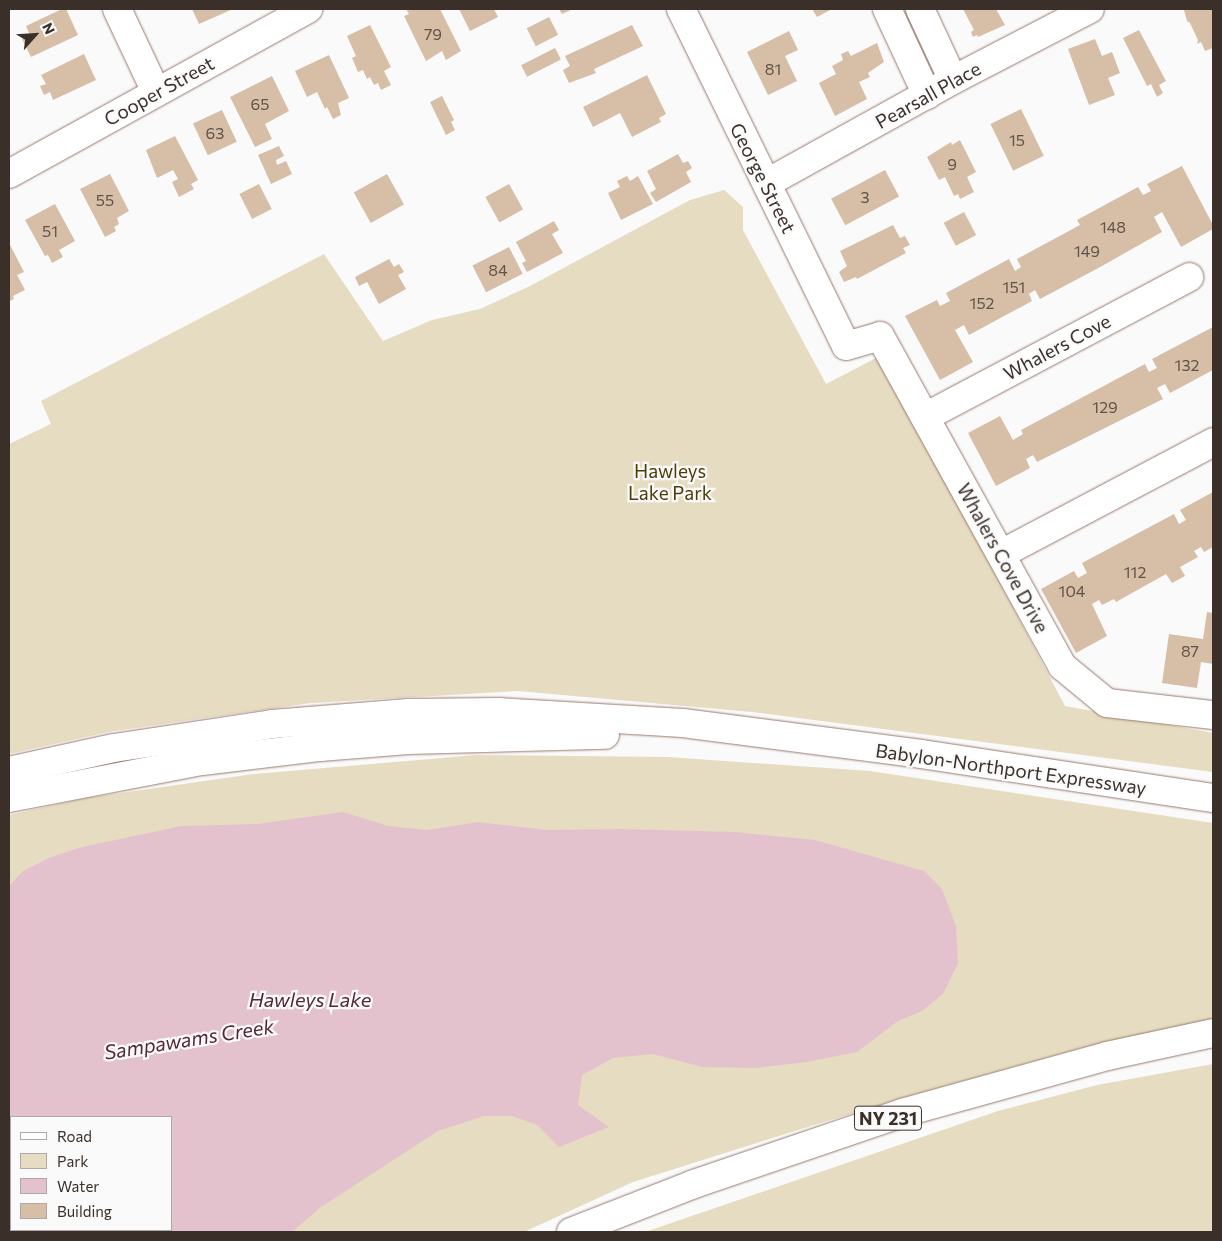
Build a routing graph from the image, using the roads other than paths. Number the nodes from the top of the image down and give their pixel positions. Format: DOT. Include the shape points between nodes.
graph roads {
  1 [pos="117,9"];
  2 [pos="308,9"];
  3 [pos="681,9"];
  4 [pos="887,9"];
  5 [pos="920,9"];
  6 [pos="1090,9"];
  7 [pos="953,80"];
  8 [pos="156,92"];
  9 [pos="927,95"];
  10 [pos="9,174"];
  11 [pos="767,183"];
  12 [pos="1189,277"];
  13 [pos="846,346"];
  14 [pos="925,417"];
  15 [pos="1213,442"];
  16 [pos="1001,554"];
  17 [pos="1213,715"];
  18 [pos="809,741"];
  19 [pos="9,771"];
  20 [pos="9,798"];
  21 [pos="1213,798"];
  22 [pos="1213,1033"];
  23 [pos="571,1232"];
  1 -- 8 [label="main road"];
  2 -- 8 [label="main road, Cooper Street"];
  3 -- 11 [label="main road, George Street"];
  4 -- 9 [label="main road"];
  5 -- 7 [label="main road"];
  6 -- 7 [label="main road, Pearsall Place"];
  7 -- 9 [label="main road, Pearsall Place"];
  8 -- 10 [label="main road, Cooper Street"];
  9 -- 11 [label="main road, Pearsall Place"];
  11 -- 13 [label="main road, George Street"];
  12 -- 14 [label="main road, Whalers Cove"];
  13 -- 14 [label="main road, Whalers Cove Drive" via="880,336"];
  14 -- 16 [label="main road, Whalers Cove Drive"];
  15 -- 16 [label="main road"];
  16 -- 17 [label="main road, Whalers Cove Drive" via="1062,666 1107,703"];
  18 -- 19 [label="main road" via="683,723 499,712 409,712 209,733 114,748"];
  18 -- 20 [label="main road" via="593,734 379,741 202,761"];
  18 -- 21 [label="main road, Babylon-Northport Expressway" via="921,754"];
  22 -- 23 [label="main road, NY 231" via="1107,1056 902,1113 694,1184"];
}
